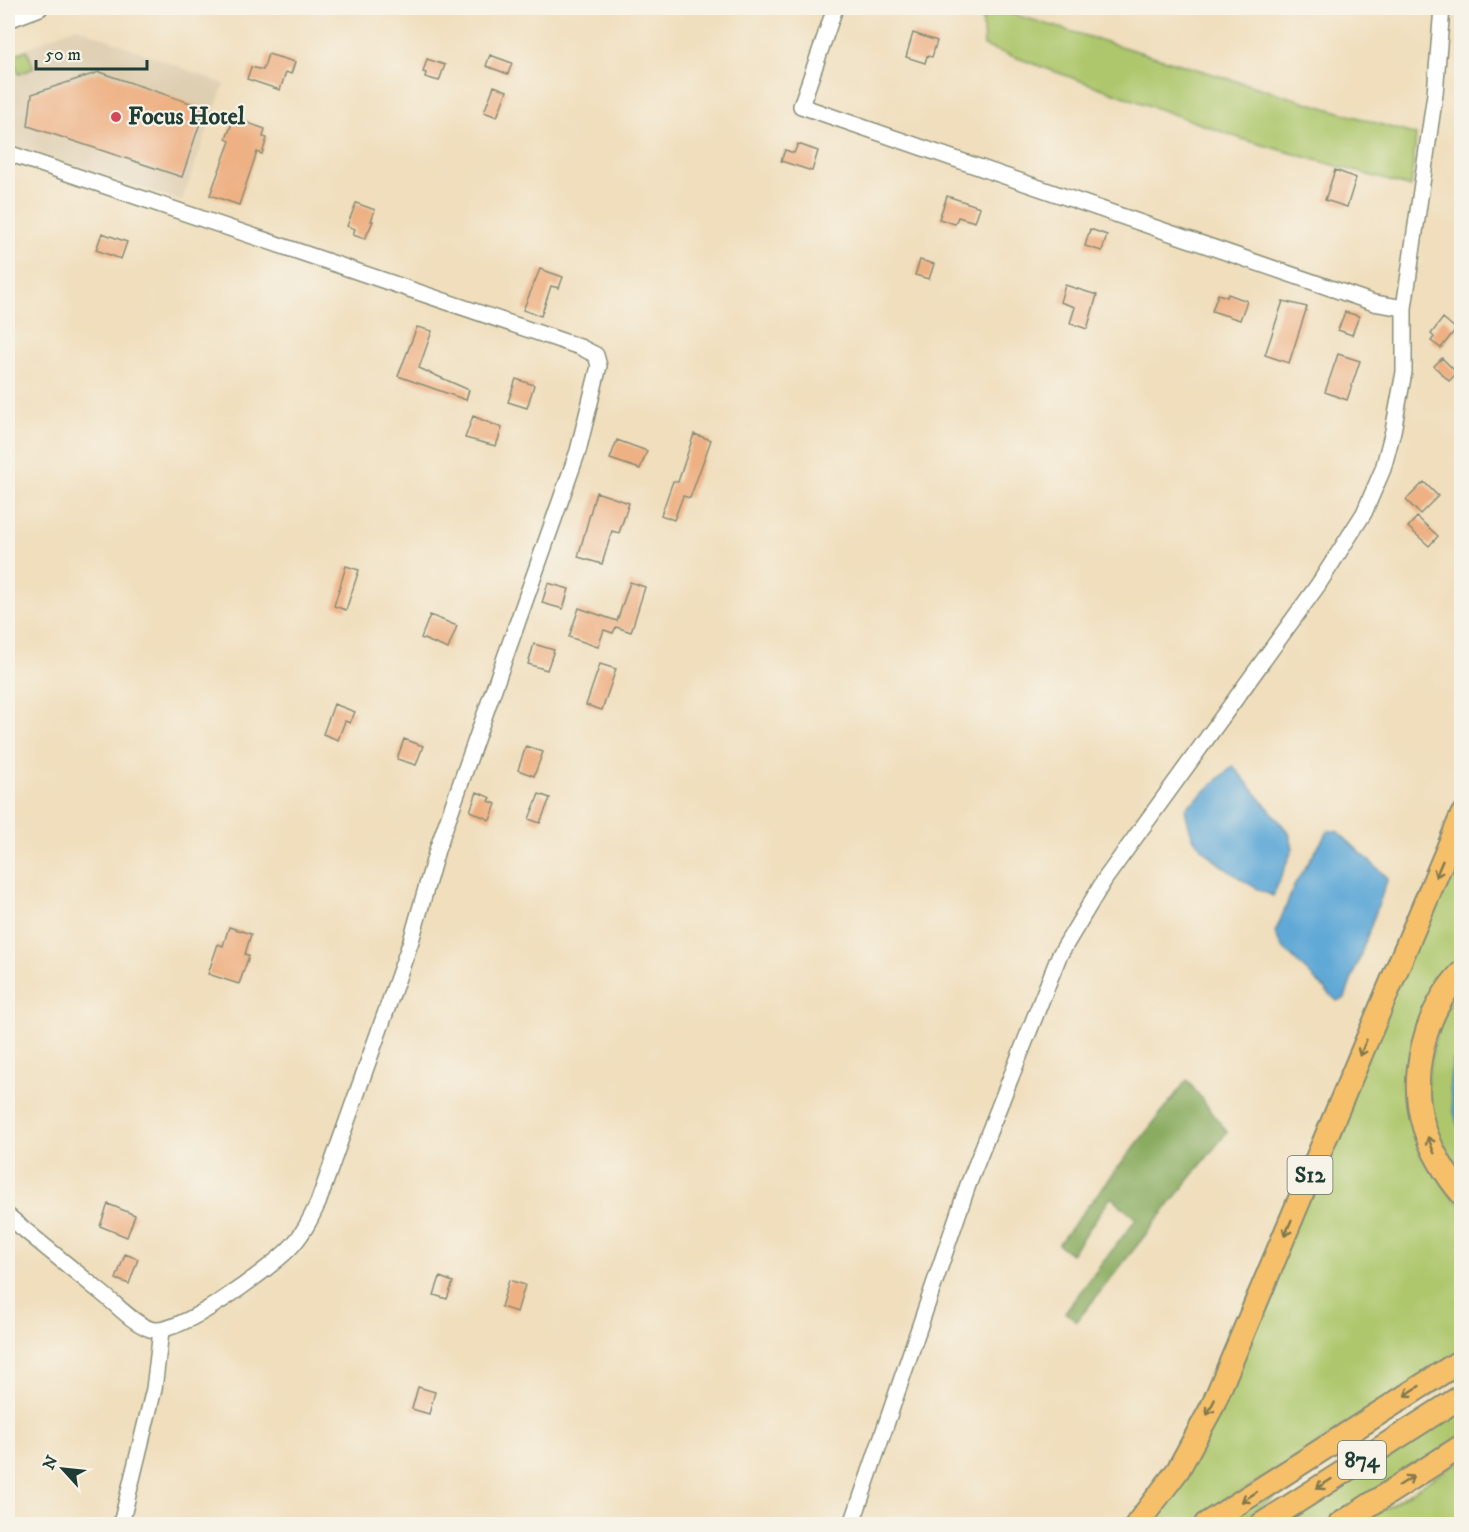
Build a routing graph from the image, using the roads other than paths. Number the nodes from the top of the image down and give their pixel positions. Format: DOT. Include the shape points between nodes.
graph roads {
  1 [pos="40,8"];
  2 [pos="835,8"];
  3 [pos="1442,8"];
  4 [pos="8,20"];
  5 [pos="8,153"];
  6 [pos="1404,308"];
  7 [pos="1461,815"];
  8 [pos="1461,972"];
  9 [pos="1461,1194"];
  10 [pos="8,1216"];
  11 [pos="161,1331"];
  12 [pos="1461,1360"];
  13 [pos="1461,1396"];
  14 [pos="1461,1446"];
  15 [pos="121,1524"];
  16 [pos="852,1524"];
  17 [pos="1137,1524"];
  18 [pos="1206,1524"];
  19 [pos="1262,1524"];
  20 [pos="1340,1524"];
  1 -- 4 [label="street"];
  2 -- 6 [label="street" via="801,106 1374,303"];
  3 -- 6 [label="street" via="1435,94"];
  5 -- 11 [label="street" via="580,347 596,355 599,366 578,451 318,1203 306,1228 289,1249 206,1310"];
  6 -- 16 [label="street" via="1404,372 1393,430 1383,469 1364,513 1318,585 1105,879 1059,956 968,1185"];
  7 -- 17 [label="highway, S12, one-way" via="1212,1407 1178,1470"];
  9 -- 8 [label="highway, one-way" via="1438,1163 1427,1135 1418,1082 1426,1033 1446,991"];
  10 -- 11 [label="street" via="128,1314 152,1330"];
  11 -- 15 [label="street" via="154,1389"];
  12 -- 18 [label="highway, one-way"];
  13 -- 19 [label="highway, 874, one-way"];
  20 -- 14 [label="highway, 874, one-way"];
}
